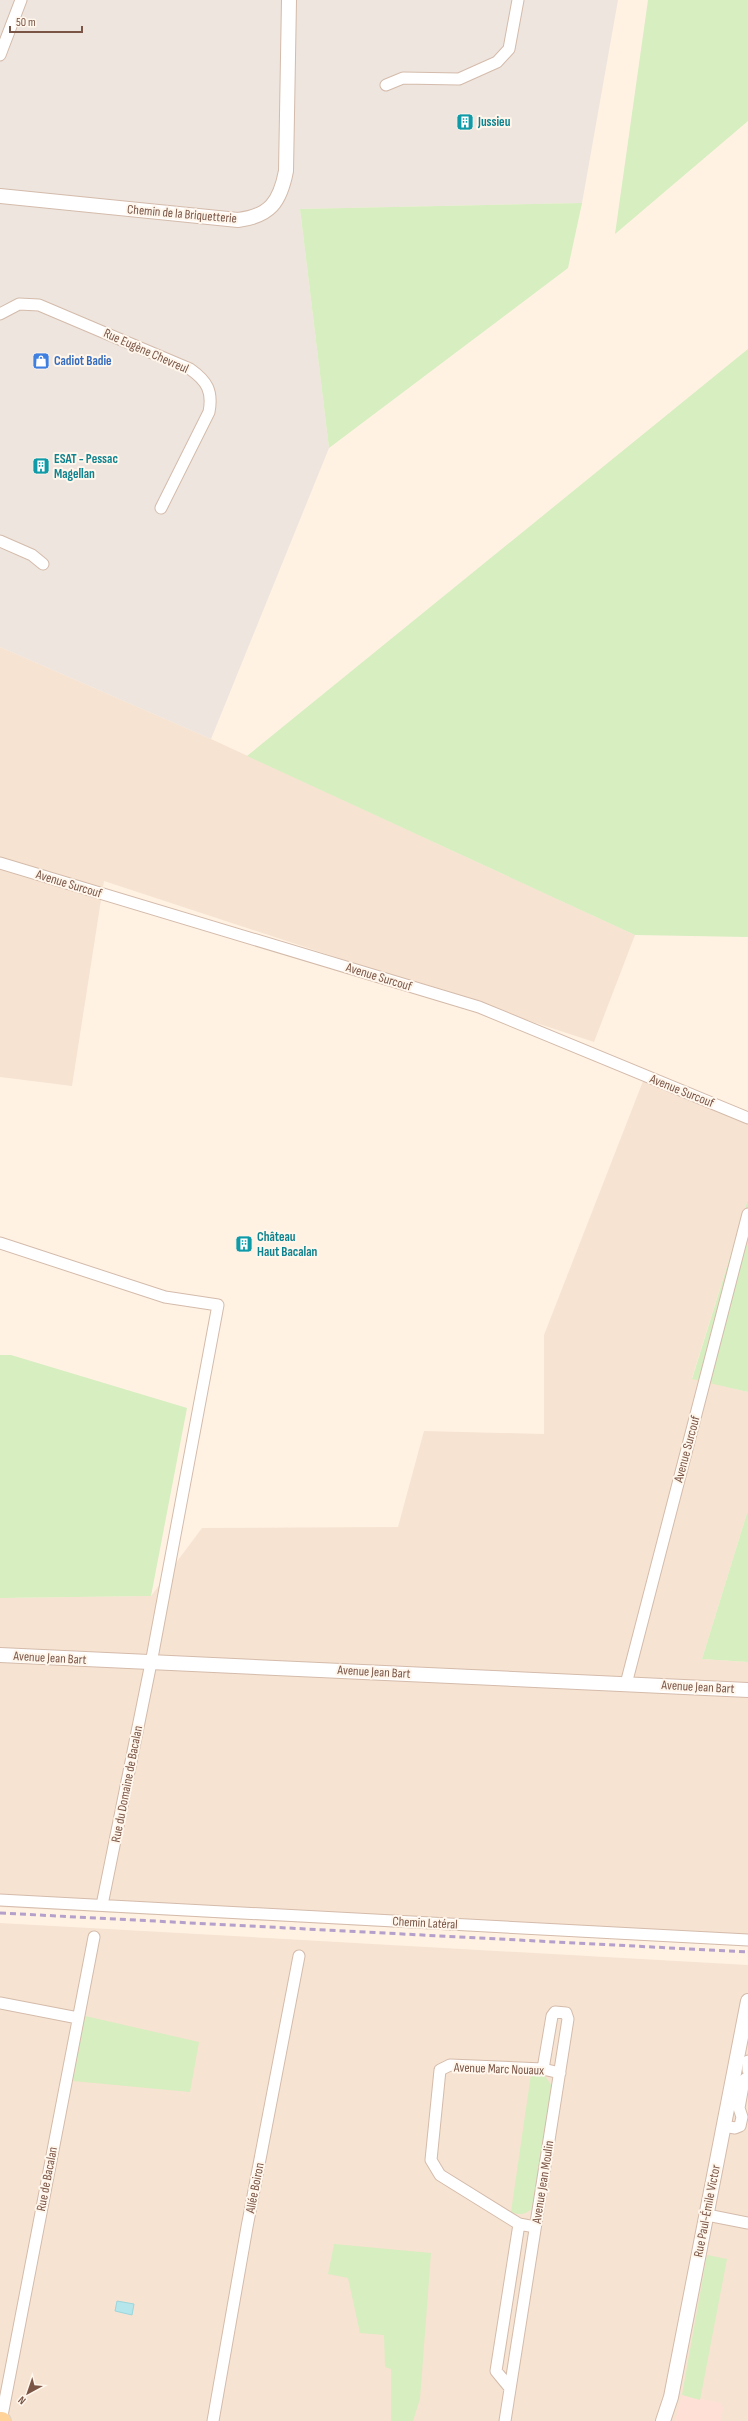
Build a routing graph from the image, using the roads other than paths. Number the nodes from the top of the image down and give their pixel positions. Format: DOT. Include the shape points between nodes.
graph roads {
  1 [pos="21,0"];
  2 [pos="289,0"];
  3 [pos="518,0"];
  4 [pos="0,55"];
  5 [pos="386,85"];
  6 [pos="0,196"];
  7 [pos="0,314"];
  8 [pos="161,508"];
  9 [pos="0,541"];
  10 [pos="43,564"];
  11 [pos="0,863"];
  12 [pos="748,1118"];
  13 [pos="748,1214"];
  14 [pos="0,1243"];
  15 [pos="0,1655"];
  16 [pos="151,1662"];
  17 [pos="626,1684"];
  18 [pos="748,1690"];
  19 [pos="0,1900"];
  20 [pos="102,1905"];
  21 [pos="94,1937"];
  22 [pos="748,1940"];
  23 [pos="299,1956"];
  24 [pos="748,2001"];
  25 [pos="0,2003"];
  26 [pos="78,2018"];
  27 [pos="748,2061"];
  28 [pos="543,2069"];
  29 [pos="748,2070"];
  30 [pos="560,2073"];
  31 [pos="748,2077"];
  32 [pos="723,2126"];
  33 [pos="706,2215"];
  34 [pos="748,2223"];
  35 [pos="519,2224"];
  36 [pos="535,2227"];
  37 [pos="510,2388"];
  38 [pos="1,2421"];
  39 [pos="213,2421"];
  40 [pos="505,2421"];
  41 [pos="663,2421"];
  1 -- 4 [label="street"];
  2 -- 6 [label="street, Chemin de la Briquetterie" via="286,172 278,198 262,214 238,220"];
  3 -- 5 [label="street" via="509,48 497,62 459,79 403,78"];
  7 -- 8 [label="street, Rue Eugène Chevreul" via="19,304 39,304 190,369 201,377 209,388 209,412"];
  9 -- 10 [label="street" via="32,555"];
  11 -- 12 [label="street, Avenue Surcouf" via="479,1007"];
  13 -- 17 [label="street, Avenue Surcouf"];
  14 -- 16 [label="street, Rue du Domaine de Bacalan" via="165,1298 218,1305"];
  15 -- 16 [label="street, Avenue Jean Bart"];
  16 -- 17 [label="street, Avenue Jean Bart"];
  16 -- 20 [label="street, Rue du Domaine de Bacalan"];
  17 -- 18 [label="street, Avenue Jean Bart"];
  19 -- 20 [label="street, Chemin Latéral"];
  20 -- 22 [label="street, Chemin Latéral"];
  21 -- 26 [label="street, Rue de Bacalan"];
  23 -- 39 [label="street, Allée Boiron"];
  24 -- 32 [label="street, Rue Paul-Émile Victor"];
  25 -- 26 [label="street"];
  26 -- 38 [label="street, Rue de Bacalan"];
  27 -- 29 [label="street"];
  28 -- 30 [label="street, Avenue Marc Nouaux"];
  28 -- 30 [label="street, Avenue Jean Moulin" via="552,2016 555,2012 566,2013 568,2019"];
  28 -- 35 [label="street, Avenue Marc Nouaux" via="450,2065 440,2070 432,2160 435,2168 440,2175"];
  30 -- 36 [label="street, Avenue Jean Moulin"];
  31 -- 32 [label="street" via="744,2080 739,2108 742,2117 740,2126"];
  32 -- 33 [label="street, Rue Paul-Émile Victor"];
  33 -- 34 [label="street"];
  33 -- 41 [label="street, Rue Paul-Émile Victor" via="671,2397"];
  35 -- 36 [label="street, Avenue Marc Nouaux"];
  35 -- 37 [label="street" via="496,2372"];
  36 -- 37 [label="street, Avenue Jean Moulin"];
  37 -- 40 [label="street, Avenue Jean Moulin"];
}
